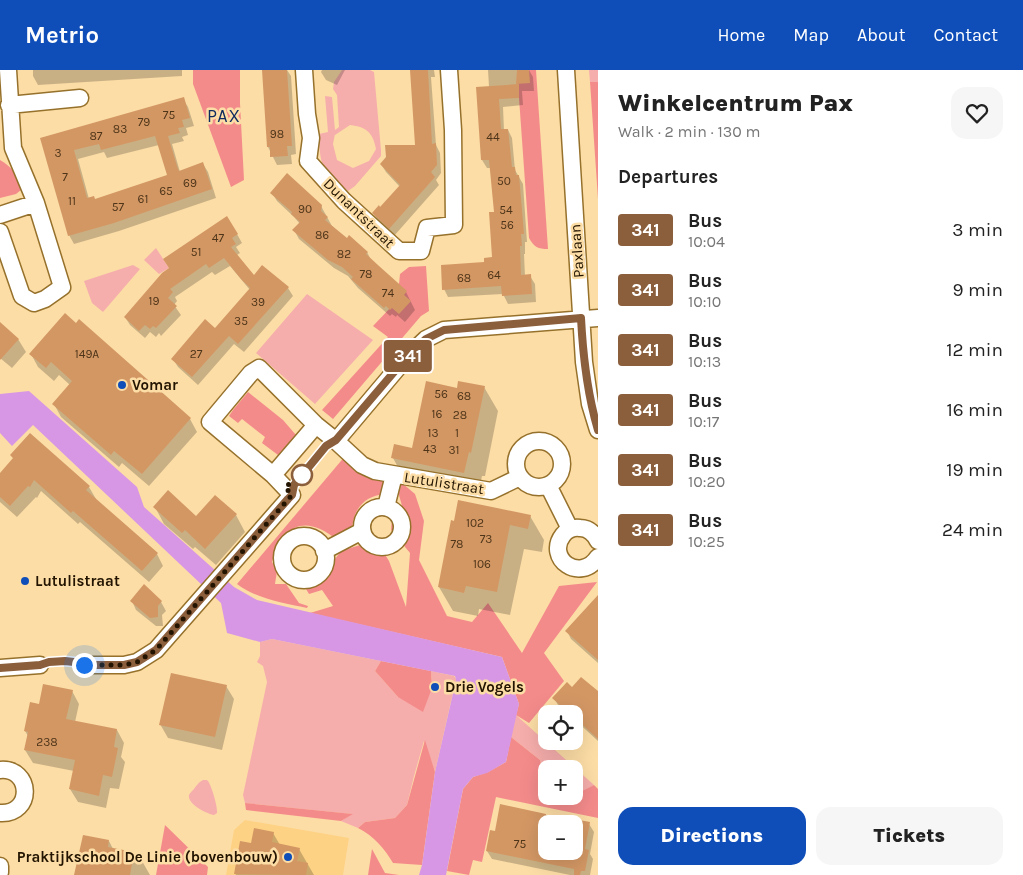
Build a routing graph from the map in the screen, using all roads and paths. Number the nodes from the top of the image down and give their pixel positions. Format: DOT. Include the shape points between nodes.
graph roads {
  1 [pos="8,70"];
  2 [pos="304,70"];
  3 [pos="449,70"];
  4 [pos="566,70"];
  5 [pos="80,98"];
  6 [pos="9,105"];
  7 [pos="7,148"];
  8 [pos="36,203"];
  9 [pos="0,215"];
  10 [pos="0,232"];
  11 [pos="581,318"];
  12 [pos="598,318"];
  13 [pos="316,424"];
  14 [pos="598,430"];
  15 [pos="336,440"];
  16 [pos="273,475"];
  17 [pos="394,475"];
  18 [pos="520,477"];
  19 [pos="548,485"];
  20 [pos="386,507"];
  21 [pos="570,529"];
  22 [pos="362,531"];
  23 [pos="598,541"];
  24 [pos="324,550"];
  25 [pos="598,556"];
  26 [pos="40,665"];
  27 [pos="84,665"];
  28 [pos="0,668"];
  29 [pos="0,770"];
  30 [pos="0,813"];
  31 [pos="0,866"];
  32 [pos="0,872"];
  1 -- 6 [label="street"];
  2 -- 3 [label="street, Dunantstraat" via="311,138 308,161 344,201 399,251 421,251 427,228 454,225"];
  4 -- 11 [label="street, Paxlaan"];
  5 -- 6 [label="street"];
  6 -- 7 [label="street"];
  7 -- 8 [label="street"];
  8 -- 9 [label="street"];
  8 -- 10 [label="street" via="62,287 34,303 22,296"];
  11 -- 12 [label="street"];
  11 -- 14 [label="street, Paxlaan" via="590,404"];
  11 -- 15 [label="street" via="444,330 426,339 406,358"];
  13 -- 15 [label="street, Lutulistraat"];
  13 -- 16 [label="street"];
  13 -- 16 [label="street, Lutulistraat" via="259,368 251,373 210,422"];
  15 -- 17 [label="street, Lutulistraat" via="362,465"];
  16 -- 27 [label="street" via="292,495 156,650 137,662 124,665"];
  17 -- 18 [label="street, Lutulistraat" via="491,491"];
  17 -- 20 [label="street, Lutulistraat"];
  18 -- 19 [label="street" via="532,486"];
  18 -- 19 [label="street" via="516,463 521,449 534,442 548,444 555,448 561,461 558,475"];
  19 -- 21 [label="street"];
  20 -- 22 [label="street" via="367,513"];
  20 -- 22 [label="street" via="396,513 402,524 396,542 385,547 373,545"];
  21 -- 23 [label="street" via="591,531"];
  21 -- 25 [label="street" via="558,544 562,561 582,569"];
  22 -- 24 [label="street"];
  26 -- 28 [label="street"];
  29 -- 30 [label="street" via="18,775 25,794 19,807"];
  31 -- 32 [label="street"];
}
